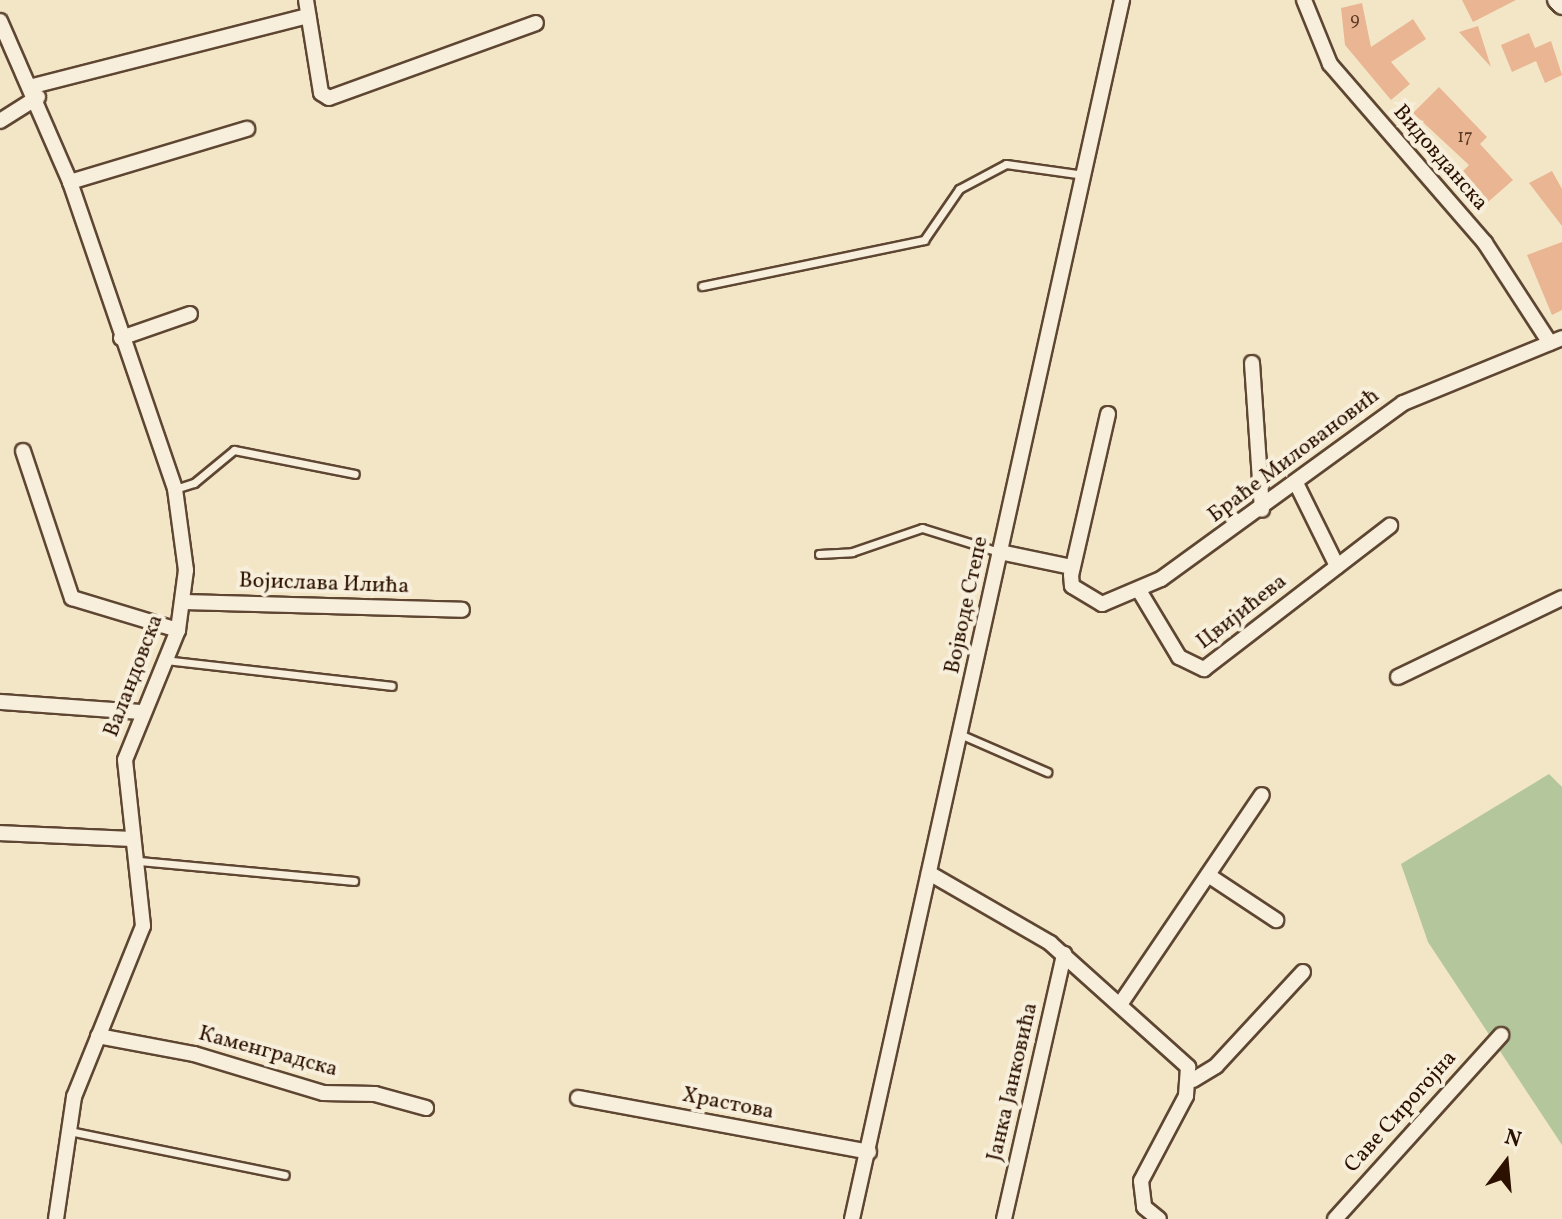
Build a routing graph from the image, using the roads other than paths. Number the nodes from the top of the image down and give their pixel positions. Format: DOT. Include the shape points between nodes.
graph roads {
  1 [pos="306,0"];
  2 [pos="1122,0"];
  3 [pos="1304,0"];
  4 [pos="1557,0"];
  5 [pos="1562,5"];
  6 [pos="308,16"];
  7 [pos="0,21"];
  8 [pos="536,23"];
  9 [pos="35,91"];
  10 [pos="0,121"];
  11 [pos="247,129"];
  12 [pos="1084,175"];
  13 [pos="70,182"];
  14 [pos="702,286"];
  15 [pos="190,314"];
  16 [pos="121,338"];
  17 [pos="1556,341"];
  18 [pos="1252,363"];
  19 [pos="1108,414"];
  20 [pos="23,451"];
  21 [pos="355,474"];
  22 [pos="1296,483"];
  23 [pos="175,489"];
  24 [pos="1262,510"];
  25 [pos="1390,526"];
  26 [pos="1000,552"];
  27 [pos="819,554"];
  28 [pos="1337,566"];
  29 [pos="1072,571"];
  30 [pos="1140,592"];
  31 [pos="1562,598"];
  32 [pos="184,602"];
  33 [pos="462,610"];
  34 [pos="178,630"];
  35 [pos="165,660"];
  36 [pos="1398,677"];
  37 [pos="392,686"];
  38 [pos="0,702"];
  39 [pos="141,712"];
  40 [pos="962,735"];
  41 [pos="1047,772"];
  42 [pos="1262,795"];
  43 [pos="0,833"];
  44 [pos="131,839"];
  45 [pos="140,861"];
  46 [pos="929,873"];
  47 [pos="1208,875"];
  48 [pos="354,881"];
  49 [pos="1276,920"];
  50 [pos="1064,954"];
  51 [pos="1303,972"];
  52 [pos="1121,1003"];
  53 [pos="1501,1035"];
  54 [pos="98,1036"];
  55 [pos="1193,1080"];
  56 [pos="578,1098"];
  57 [pos="426,1108"];
  58 [pos="67,1131"];
  59 [pos="869,1152"];
  60 [pos="285,1175"];
  61 [pos="56,1219"];
  62 [pos="852,1219"];
  63 [pos="1004,1219"];
  64 [pos="1159,1219"];
  65 [pos="1335,1219"];
  1 -- 6 [label="street"];
  2 -- 12 [label="street, Војводе Степе"];
  3 -- 17 [label="street, Видовданска" via="1330,64 1485,243"];
  4 -- 5 [label="street"];
  6 -- 8 [label="street" via="321,93 329,98"];
  6 -- 9 [label="street"];
  7 -- 9 [label="street, Валандовска"];
  9 -- 10 [label="street"];
  9 -- 13 [label="street, Валандовска"];
  11 -- 13 [label="street"];
  12 -- 14 [label="lane" via="1006,164 959,189 924,240 764,279"];
  12 -- 26 [label="street, Војводе Степе"];
  13 -- 16 [label="street, Валандовска"];
  15 -- 16 [label="street"];
  16 -- 23 [label="street, Валандовска"];
  17 -- 22 [label="street, Браће Миловановић" via="1403,403"];
  18 -- 24 [label="street"];
  19 -- 29 [label="street"];
  20 -- 34 [label="street" via="72,598"];
  21 -- 23 [label="lane" via="234,450 194,483"];
  22 -- 24 [label="street, Браће Миловановић"];
  22 -- 28 [label="street"];
  23 -- 32 [label="street, Валандовска"];
  24 -- 30 [label="street, Браће Миловановић"];
  25 -- 28 [label="street, Цвијићева"];
  26 -- 27 [label="lane" via="922,528 852,552"];
  26 -- 29 [label="street"];
  26 -- 40 [label="street, Војводе Степе"];
  28 -- 30 [label="street, Цвијићева" via="1204,669 1179,657"];
  29 -- 30 [label="street, Браће Миловановић" via="1072,586 1102,604"];
  31 -- 36 [label="street"];
  32 -- 33 [label="street, Војислава Илића"];
  32 -- 34 [label="street, Валандовска"];
  34 -- 35 [label="street, Валандовска"];
  35 -- 37 [label="lane"];
  35 -- 39 [label="street, Валандовска"];
  38 -- 39 [label="street"];
  39 -- 44 [label="street, Валандовска" via="125,760"];
  40 -- 41 [label="lane"];
  40 -- 46 [label="street, Војводе Степе"];
  42 -- 47 [label="street"];
  43 -- 44 [label="street"];
  44 -- 45 [label="street, Валандовска"];
  45 -- 48 [label="lane"];
  45 -- 54 [label="street, Валандовска" via="143,926"];
  46 -- 50 [label="street"];
  46 -- 59 [label="street, Војводе Степе"];
  47 -- 49 [label="street"];
  47 -- 52 [label="street"];
  50 -- 52 [label="street"];
  50 -- 63 [label="street, Јанка Јанковића"];
  51 -- 55 [label="street" via="1216,1066"];
  52 -- 55 [label="street"];
  53 -- 65 [label="street, Саве Сирогојна"];
  54 -- 57 [label="street, Каменградска" via="194,1054 323,1093 375,1094"];
  54 -- 58 [label="street, Валандовска"];
  55 -- 64 [label="street" via="1141,1181 1144,1207"];
  56 -- 59 [label="street, Храстова"];
  58 -- 60 [label="lane"];
  58 -- 61 [label="street, Валандовска"];
  59 -- 62 [label="street, Војводе Степе"];
}
